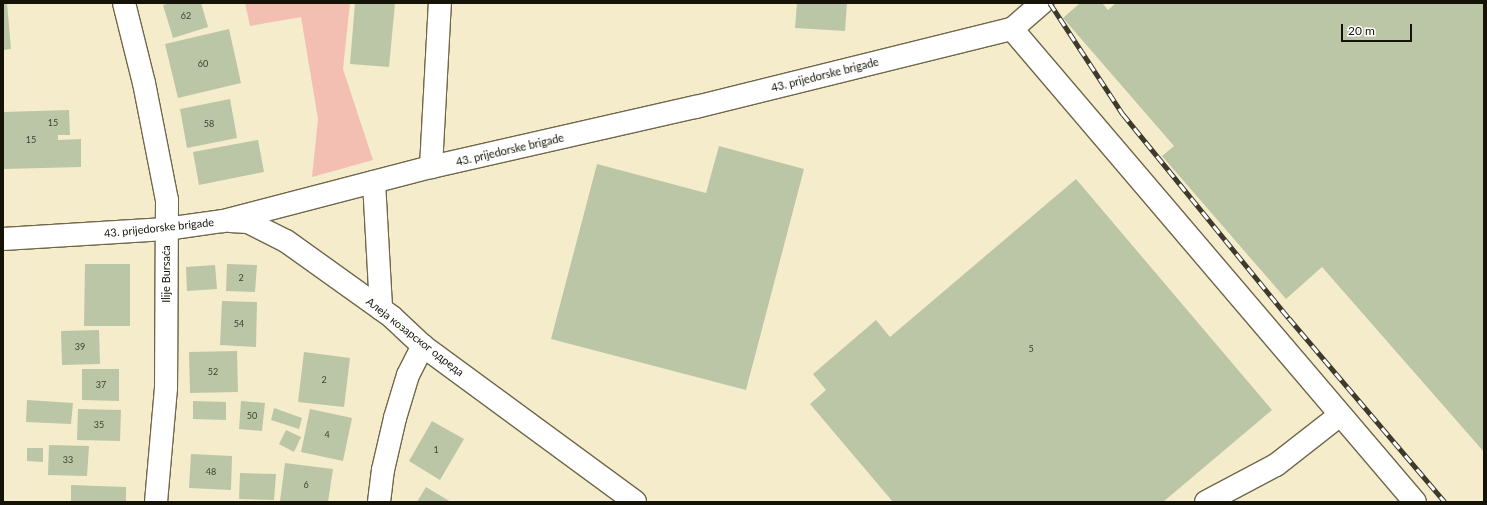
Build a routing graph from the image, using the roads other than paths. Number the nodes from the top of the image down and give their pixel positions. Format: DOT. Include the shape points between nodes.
graph roads {
  1 [pos="124,3"];
  2 [pos="440,3"];
  3 [pos="1042,3"];
  4 [pos="1012,29"];
  5 [pos="432,167"];
  6 [pos="374,182"];
  7 [pos="223,221"];
  8 [pos="166,229"];
  9 [pos="3,239"];
  10 [pos="381,309"];
  11 [pos="423,346"];
  12 [pos="1340,415"];
  13 [pos="156,502"];
  14 [pos="379,502"];
  15 [pos="636,502"];
  16 [pos="1206,502"];
  17 [pos="1415,502"];
  1 -- 8 [label="street, Ilije Bursaća" via="144,83 167,200"];
  2 -- 5 [label="street"];
  3 -- 4 [label="street"];
  4 -- 5 [label="street, 43. prijedorske brigade" via="680,111"];
  4 -- 12 [label="street"];
  5 -- 6 [label="street, 43. prijedorske brigade"];
  6 -- 7 [label="street, 43. prijedorske brigade"];
  6 -- 10 [label="street"];
  7 -- 8 [label="street, 43. prijedorske brigade"];
  7 -- 10 [label="street, Алеја козарског одреда" via="248,222 286,241"];
  8 -- 9 [label="street, 43. prijedorske brigade"];
  8 -- 13 [label="street, Ilije Bursaća" via="166,388"];
  10 -- 11 [label="street, Алеја козарског одреда"];
  11 -- 14 [label="street" via="408,375 395,418 383,470"];
  11 -- 15 [label="street, Алеја козарског одреда"];
  12 -- 16 [label="street" via="1276,465"];
  12 -- 17 [label="street"];
}
